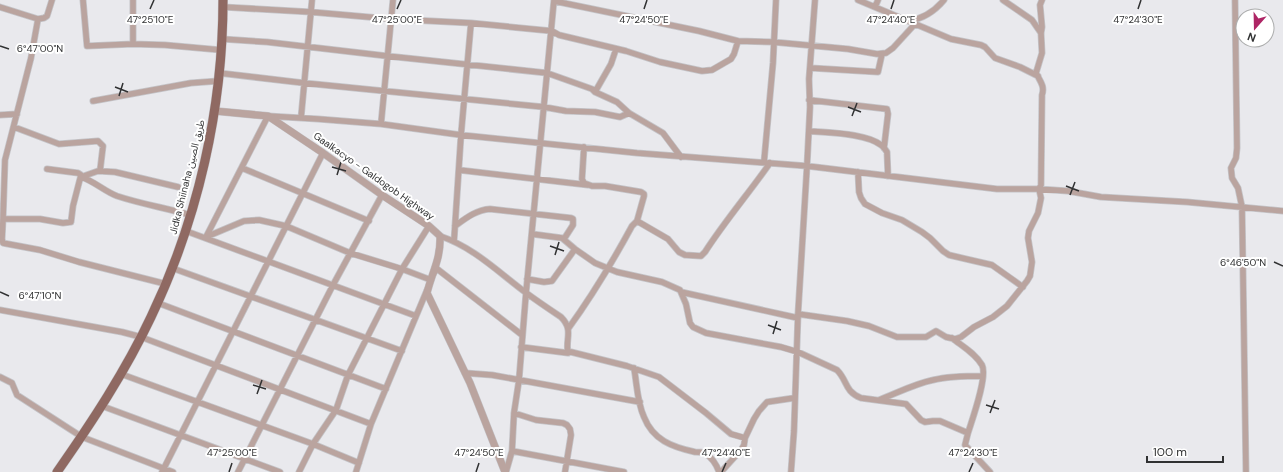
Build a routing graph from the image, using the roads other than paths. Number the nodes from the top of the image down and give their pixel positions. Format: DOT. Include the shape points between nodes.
graph roads {
  1 [pos="52,0"];
  2 [pos="83,0"];
  3 [pos="133,0"];
  4 [pos="312,0"];
  5 [pos="393,0"];
  6 [pos="776,0"];
  7 [pos="815,0"];
  8 [pos="858,0"];
  9 [pos="878,0"];
  10 [pos="944,0"];
  11 [pos="1003,0"];
  12 [pos="1042,0"];
  13 [pos="1235,0"];
  14 [pos="554,1"];
  15 [pos="223,4"];
  16 [pos="0,7"];
  17 [pos="875,7"];
  18 [pos="311,12"];
  19 [pos="38,19"];
  20 [pos="391,19"];
  21 [pos="908,21"];
  22 [pos="471,23"];
  23 [pos="915,24"];
  24 [pos="552,31"];
  25 [pos="1041,33"];
  26 [pos="222,38"];
  27 [pos="738,41"];
  28 [pos="773,42"];
  29 [pos="133,44"];
  30 [pos="307,46"];
  31 [pos="812,46"];
  32 [pos="616,48"];
  33 [pos="221,50"];
  34 [pos="882,54"];
  35 [pos="387,56"];
  36 [pos="468,64"];
  37 [pos="810,68"];
  38 [pos="547,73"];
  39 [pos="1038,76"];
  40 [pos="218,77"];
  41 [pos="304,83"];
  42 [pos="384,90"];
  43 [pos="595,92"];
  44 [pos="464,99"];
  45 [pos="809,100"];
  46 [pos="93,101"];
  47 [pos="544,107"];
  48 [pos="215,111"];
  49 [pos="17,114"];
  50 [pos="630,114"];
  51 [pos="0,115"];
  52 [pos="268,116"];
  53 [pos="301,118"];
  54 [pos="381,124"];
  55 [pos="14,127"];
  56 [pos="809,131"];
  57 [pos="461,135"];
  58 [pos="541,142"];
  59 [pos="584,147"];
  60 [pos="884,148"];
  61 [pos="323,153"];
  62 [pos="681,157"];
  63 [pos="767,162"];
  64 [pos="808,166"];
  65 [pos="242,168"];
  66 [pos="47,169"];
  67 [pos="459,170"];
  68 [pos="100,171"];
  69 [pos="858,172"];
  70 [pos="888,176"];
  71 [pos="81,177"];
  72 [pos="537,179"];
  73 [pos="588,185"];
  74 [pos="178,187"];
  75 [pos="1039,189"];
  76 [pos="302,193"];
  77 [pos="382,195"];
  78 [pos="1242,207"];
  79 [pos="1283,211"];
  80 [pos="534,213"];
  81 [pos="190,215"];
  82 [pos="3,219"];
  83 [pos="369,221"];
  84 [pos="637,221"];
  85 [pos="286,226"];
  86 [pos="429,226"];
  87 [pos="455,226"];
  88 [pos="186,231"];
  89 [pos="532,234"];
  90 [pos="440,236"];
  91 [pos="206,237"];
  92 [pos="1,238"];
  93 [pos="564,239"];
  94 [pos="454,241"];
  95 [pos="575,249"];
  96 [pos="350,253"];
  97 [pos="268,261"];
  98 [pos="172,268"];
  99 [pos="436,268"];
  100 [pos="402,269"];
  101 [pos="609,269"];
  102 [pos="527,278"];
  103 [pos="431,280"];
  104 [pos="166,284"];
  105 [pos="333,285"];
  106 [pos="1023,287"];
  107 [pos="681,292"];
  108 [pos="526,293"];
  109 [pos="250,296"];
  110 [pos="158,303"];
  111 [pos="384,304"];
  112 [pos="0,310"];
  113 [pos="416,316"];
  114 [pos="798,316"];
  115 [pos="316,319"];
  116 [pos="568,329"];
  117 [pos="233,331"];
  118 [pos="522,336"];
  119 [pos="141,337"];
  120 [pos="367,338"];
  121 [pos="952,338"];
  122 [pos="521,347"];
  123 [pos="402,351"];
  124 [pos="798,352"];
  125 [pos="568,353"];
  126 [pos="298,355"];
  127 [pos="216,365"];
  128 [pos="634,368"];
  129 [pos="465,373"];
  130 [pos="121,374"];
  131 [pos="348,375"];
  132 [pos="983,376"];
  133 [pos="0,377"];
  134 [pos="519,380"];
  135 [pos="280,389"];
  136 [pos="386,389"];
  137 [pos="794,398"];
  138 [pos="879,400"];
  139 [pos="197,402"];
  140 [pos="640,402"];
  141 [pos="102,406"];
  142 [pos="336,410"];
  143 [pos="514,413"];
  144 [pos="371,424"];
  145 [pos="262,425"];
  146 [pos="968,433"];
  147 [pos="180,435"];
  148 [pos="82,437"];
  149 [pos="745,438"];
  150 [pos="313,444"];
  151 [pos="512,451"];
  152 [pos="245,459"];
  153 [pos="567,462"];
  154 [pos="359,463"];
  155 [pos="163,470"];
  156 [pos="58,472"];
  157 [pos="173,472"];
  158 [pos="238,472"];
  159 [pos="280,472"];
  160 [pos="299,472"];
  161 [pos="356,472"];
  162 [pos="505,472"];
  163 [pos="565,472"];
  164 [pos="624,472"];
  165 [pos="720,472"];
  166 [pos="791,472"];
  167 [pos="990,472"];
  168 [pos="1246,472"];
  1 -- 19 [label="street" via="47,16"];
  2 -- 29 [label="street" via="87,46"];
  3 -- 29 [label="street"];
  4 -- 18 [label="street"];
  5 -- 20 [label="street"];
  6 -- 28 [label="street"];
  7 -- 31 [label="street"];
  8 -- 17 [label="street"];
  9 -- 17 [label="street"];
  10 -- 21 [label="street" via="932,13"];
  11 -- 25 [label="street" via="1032,20"];
  12 -- 25 [label="street"];
  13 -- 78 [label="street" via="1237,148 1231,168"];
  14 -- 24 [label="street"];
  14 -- 27 [label="street"];
  15 -- 18 [label="street"];
  15 -- 26 [label="main road, Jidka Shiinaha طريق الصين"];
  16 -- 19 [label="street"];
  17 -- 21 [label="street"];
  18 -- 20 [label="street"];
  18 -- 30 [label="street"];
  19 -- 49 [label="street"];
  20 -- 22 [label="street"];
  20 -- 35 [label="street"];
  21 -- 23 [label="street"];
  22 -- 24 [label="street"];
  22 -- 36 [label="street"];
  23 -- 34 [label="street" via="893,48"];
  23 -- 39 [label="street" via="950,39 981,45 995,58"];
  24 -- 32 [label="street" via="559,35"];
  24 -- 38 [label="street"];
  25 -- 39 [label="street" via="1042,53 1037,69"];
  26 -- 30 [label="street"];
  26 -- 33 [label="main road, Jidka Shiinaha طريق الصين"];
  27 -- 28 [label="street"];
  27 -- 32 [label="street" via="731,59 708,71 660,62"];
  28 -- 31 [label="street"];
  28 -- 63 [label="street"];
  29 -- 33 [label="street"];
  30 -- 35 [label="street"];
  30 -- 41 [label="street"];
  31 -- 34 [label="street"];
  31 -- 37 [label="street"];
  32 -- 43 [label="street" via="612,64"];
  33 -- 40 [label="main road, Jidka Shiinaha طريق الصين"];
  34 -- 37 [label="street" via="878,72"];
  35 -- 36 [label="street"];
  35 -- 42 [label="street"];
  36 -- 38 [label="street"];
  36 -- 44 [label="street"];
  37 -- 45 [label="street"];
  38 -- 43 [label="street"];
  38 -- 47 [label="street"];
  39 -- 75 [label="street" via="1043,91"];
  40 -- 41 [label="street"];
  40 -- 46 [label="street"];
  40 -- 48 [label="main road, Jidka Shiinaha طريق الصين"];
  41 -- 42 [label="street"];
  41 -- 53 [label="street"];
  42 -- 44 [label="street"];
  42 -- 54 [label="street"];
  43 -- 50 [label="street" via="617,102"];
  44 -- 47 [label="street"];
  44 -- 57 [label="street"];
  45 -- 56 [label="street"];
  45 -- 60 [label="street" via="887,109"];
  47 -- 50 [label="street" via="620,117"];
  47 -- 58 [label="street"];
  48 -- 52 [label="street, Gaalkacyo - Galdogob Highway"];
  48 -- 81 [label="main road, Jidka Shiinaha طريق الصين" via="206,157"];
  49 -- 51 [label="street"];
  49 -- 55 [label="street"];
  50 -- 62 [label="street" via="663,133"];
  52 -- 53 [label="street"];
  52 -- 61 [label="street, Gaalkacyo - Galdogob Highway"];
  52 -- 65 [label="street"];
  53 -- 54 [label="street"];
  54 -- 57 [label="street"];
  55 -- 68 [label="street" via="59,144 98,141 103,146"];
  55 -- 82 [label="street" via="5,160"];
  56 -- 60 [label="street" via="870,139"];
  56 -- 64 [label="street"];
  57 -- 58 [label="street"];
  57 -- 67 [label="street"];
  58 -- 59 [label="street"];
  58 -- 72 [label="street"];
  59 -- 62 [label="street"];
  59 -- 73 [label="street" via="582,179"];
  60 -- 70 [label="street" via="887,152"];
  61 -- 76 [label="street"];
  61 -- 77 [label="street, Gaalkacyo - Galdogob Highway"];
  62 -- 63 [label="street"];
  63 -- 64 [label="street"];
  63 -- 84 [label="street" via="755,184 701,256 685,255 668,239"];
  64 -- 69 [label="street"];
  64 -- 114 [label="street"];
  65 -- 76 [label="street"];
  65 -- 91 [label="street"];
  66 -- 71 [label="street" via="78,173"];
  67 -- 72 [label="street"];
  67 -- 87 [label="street"];
  68 -- 71 [label="street"];
  68 -- 74 [label="street" via="115,172"];
  69 -- 70 [label="street"];
  69 -- 106 [label="street" via="859,192 865,204 922,232 949,255 992,265"];
  70 -- 75 [label="street" via="996,189"];
  71 -- 81 [label="street" via="91,180 117,196"];
  71 -- 82 [label="street" via="71,222 63,224 40,220"];
  72 -- 73 [label="street"];
  72 -- 80 [label="street"];
  73 -- 84 [label="street" via="644,194"];
  75 -- 78 [label="street" via="1101,197"];
  75 -- 106 [label="street" via="1041,198 1038,213 1028,238 1031,270"];
  76 -- 83 [label="street"];
  76 -- 85 [label="street"];
  77 -- 83 [label="street"];
  77 -- 86 [label="street, Gaalkacyo - Galdogob Highway"];
  78 -- 79 [label="street"];
  78 -- 168 [label="street"];
  80 -- 87 [label="street" via="482,210"];
  80 -- 89 [label="street"];
  80 -- 93 [label="street" via="573,219 573,225"];
  81 -- 88 [label="main road, Jidka Shiinaha طريق الصين"];
  82 -- 92 [label="street"];
  83 -- 96 [label="street"];
  84 -- 101 [label="street"];
  85 -- 91 [label="street" via="259,220 244,221"];
  85 -- 96 [label="street"];
  85 -- 97 [label="street"];
  86 -- 90 [label="street, Gaalkacyo - Galdogob Highway"];
  86 -- 100 [label="street"];
  87 -- 94 [label="street"];
  88 -- 91 [label="street"];
  88 -- 98 [label="main road, Jidka Shiinaha طريق الصين"];
  89 -- 93 [label="street"];
  89 -- 102 [label="street"];
  90 -- 94 [label="street"];
  90 -- 99 [label="street"];
  91 -- 97 [label="street"];
  92 -- 104 [label="street" via="3,243 40,250"];
  93 -- 95 [label="street"];
  94 -- 108 [label="street" via="481,257"];
  95 -- 101 [label="street"];
  95 -- 102 [label="street" via="552,281"];
  96 -- 100 [label="street"];
  96 -- 105 [label="street"];
  97 -- 105 [label="street"];
  97 -- 109 [label="street"];
  98 -- 104 [label="main road, Jidka Shiinaha طريق الصين"];
  98 -- 109 [label="street"];
  99 -- 103 [label="street"];
  99 -- 118 [label="street"];
  99 -- 129 [label="street" via="427,293"];
  100 -- 103 [label="street"];
  100 -- 111 [label="street"];
  101 -- 107 [label="street" via="662,282"];
  101 -- 116 [label="street"];
  102 -- 108 [label="street"];
  103 -- 113 [label="street"];
  104 -- 110 [label="main road, Jidka Shiinaha طريق الصين"];
  105 -- 111 [label="street"];
  105 -- 115 [label="street"];
  106 -- 121 [label="street" via="1007,306 993,317 974,327 961,338"];
  107 -- 114 [label="street"];
  107 -- 124 [label="street" via="693,327 706,333"];
  108 -- 116 [label="street" via="561,317"];
  108 -- 118 [label="street"];
  109 -- 115 [label="street"];
  109 -- 117 [label="street"];
  110 -- 117 [label="street"];
  110 -- 119 [label="main road, Jidka Shiinaha طريق الصين"];
  111 -- 113 [label="street"];
  111 -- 120 [label="street"];
  112 -- 119 [label="street"];
  113 -- 123 [label="street"];
  114 -- 121 [label="street" via="869,326 897,337 926,337 936,331"];
  114 -- 124 [label="street"];
  115 -- 120 [label="street"];
  115 -- 126 [label="street"];
  116 -- 125 [label="street"];
  117 -- 126 [label="street"];
  117 -- 127 [label="street"];
  118 -- 122 [label="street"];
  119 -- 127 [label="street"];
  119 -- 130 [label="main road, Jidka Shiinaha طريق الصين"];
  120 -- 123 [label="street"];
  120 -- 131 [label="street"];
  121 -- 132 [label="street" via="976,356 983,366"];
  122 -- 125 [label="street"];
  122 -- 134 [label="street"];
  123 -- 136 [label="street"];
  124 -- 137 [label="street"];
  124 -- 138 [label="street" via="837,370 854,395"];
  125 -- 128 [label="street"];
  126 -- 131 [label="street"];
  126 -- 135 [label="street"];
  127 -- 135 [label="street"];
  127 -- 139 [label="street"];
  128 -- 140 [label="street"];
  128 -- 149 [label="street" via="659,377 731,434"];
  129 -- 134 [label="street"];
  129 -- 162 [label="street"];
  130 -- 139 [label="street"];
  130 -- 141 [label="main road, Jidka Shiinaha طريق الصين"];
  131 -- 136 [label="street"];
  131 -- 142 [label="street"];
  132 -- 138 [label="street" via="932,380"];
  132 -- 146 [label="street"];
  133 -- 148 [label="street" via="12,383 17,395"];
  134 -- 140 [label="street"];
  134 -- 143 [label="street"];
  135 -- 142 [label="street"];
  135 -- 145 [label="street"];
  136 -- 144 [label="street"];
  137 -- 149 [label="street" via="767,402 759,411"];
  137 -- 166 [label="street"];
  138 -- 146 [label="street" via="906,404 925,422 940,421"];
  139 -- 145 [label="street"];
  139 -- 147 [label="street"];
  140 -- 165 [label="street" via="644,417 662,441 704,453"];
  141 -- 147 [label="street"];
  141 -- 148 [label="main road, Jidka Shiinaha طريق الصين"];
  142 -- 144 [label="street"];
  142 -- 150 [label="street"];
  143 -- 151 [label="street"];
  143 -- 153 [label="street" via="567,425 571,435"];
  144 -- 154 [label="street"];
  145 -- 150 [label="street"];
  145 -- 152 [label="street"];
  146 -- 167 [label="street" via="965,445"];
  147 -- 152 [label="street"];
  147 -- 155 [label="street"];
  148 -- 155 [label="street"];
  148 -- 156 [label="main road, Jidka Shiinaha طريق الصين"];
  149 -- 165 [label="street" via="741,450"];
  150 -- 154 [label="street"];
  150 -- 160 [label="street"];
  151 -- 153 [label="street"];
  151 -- 162 [label="street"];
  152 -- 158 [label="street"];
  152 -- 159 [label="street"];
  153 -- 163 [label="street"];
  153 -- 164 [label="street"];
  154 -- 161 [label="street"];
  155 -- 157 [label="street"];
}
